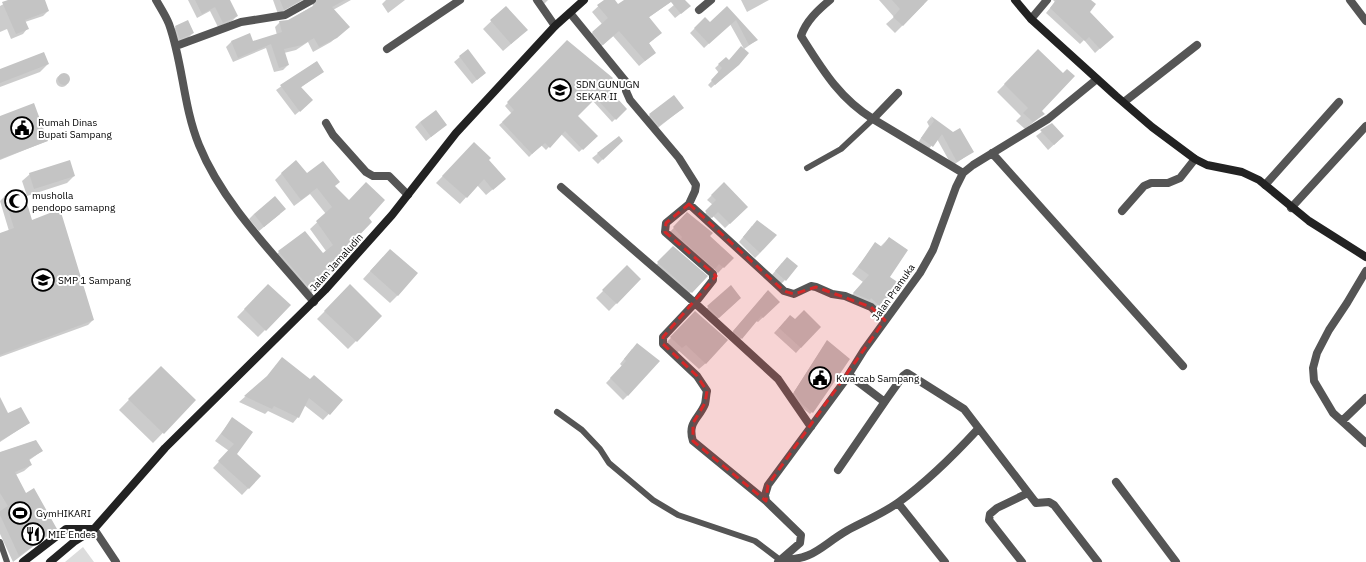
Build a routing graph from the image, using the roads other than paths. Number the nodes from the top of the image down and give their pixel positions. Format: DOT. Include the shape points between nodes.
graph roads {
  1 [pos="156,0"];
  2 [pos="312,0"];
  3 [pos="460,0"];
  4 [pos="537,0"];
  5 [pos="584,0"];
  6 [pos="711,0"];
  7 [pos="830,0"];
  8 [pos="1015,0"];
  9 [pos="1047,0"];
  10 [pos="1350,0"];
  11 [pos="699,10"];
  12 [pos="570,13"];
  13 [pos="1031,19"];
  14 [pos="1366,21"];
  15 [pos="556,26"];
  16 [pos="1196,45"];
  17 [pos="176,46"];
  18 [pos="387,49"];
  19 [pos="1097,79"];
  20 [pos="898,93"];
  21 [pos="1124,102"];
  22 [pos="1339,102"];
  23 [pos="872,119"];
  24 [pos="326,123"];
  25 [pos="1366,126"];
  26 [pos="992,153"];
  27 [pos="1195,159"];
  28 [pos="807,168"];
  29 [pos="963,173"];
  30 [pos="1265,185"];
  31 [pos="561,187"];
  32 [pos="408,195"];
  33 [pos="689,204"];
  34 [pos="1291,208"];
  35 [pos="1122,211"];
  36 [pos="1366,256"];
  37 [pos="1366,271"];
  38 [pos="314,302"];
  39 [pos="695,303"];
  40 [pos="885,320"];
  41 [pos="1183,366"];
  42 [pos="849,375"];
  43 [pos="1366,398"];
  44 [pos="886,400"];
  45 [pos="557,412"];
  46 [pos="1342,421"];
  47 [pos="811,427"];
  48 [pos="978,429"];
  49 [pos="1366,443"];
  50 [pos="838,470"];
  51 [pos="1116,482"];
  52 [pos="1028,493"];
  53 [pos="766,501"];
  54 [pos="898,503"];
  55 [pos="94,529"];
  56 [pos="0,542"];
  57 [pos="779,561"];
  58 [pos="7,562"];
  59 [pos="23,562"];
  60 [pos="50,562"];
  61 [pos="116,562"];
  62 [pos="945,562"];
  63 [pos="1022,562"];
  64 [pos="1098,562"];
  65 [pos="1176,562"];
  1 -- 17 [label="street" via="169,22"];
  2 -- 17 [label="street" via="285,14 242,22"];
  3 -- 18 [label="street"];
  4 -- 15 [label="street"];
  5 -- 12 [label="street, Jalan Jamaludin"];
  6 -- 11 [label="street"];
  7 -- 23 [label="street" via="816,12 803,29 801,36 841,94"];
  8 -- 13 [label="street"];
  9 -- 13 [label="street"];
  10 -- 14 [label="street"];
  12 -- 15 [label="street, Jalan Jamaludin"];
  12 -- 33 [label="street" via="627,83 626,91 630,100 679,158 696,185"];
  13 -- 19 [label="street"];
  15 -- 32 [label="street, Jalan Jamaludin" via="456,133"];
  16 -- 21 [label="street"];
  17 -- 38 [label="street" via="189,116 209,167 245,219"];
  19 -- 21 [label="street"];
  19 -- 26 [label="street" via="1048,119"];
  20 -- 23 [label="street"];
  21 -- 27 [label="street"];
  22 -- 30 [label="street"];
  23 -- 28 [label="lane" via="841,149"];
  23 -- 29 [label="street"];
  24 -- 32 [label="street" via="366,172 373,176 389,176"];
  25 -- 34 [label="street"];
  26 -- 29 [label="street"];
  26 -- 41 [label="street"];
  27 -- 30 [label="street" via="1207,165 1242,172"];
  27 -- 35 [label="street" via="1180,178 1168,184 1151,183 1144,186"];
  29 -- 40 [label="street, Jalan Pramuka" via="933,250 920,273"];
  30 -- 34 [label="street"];
  31 -- 39 [label="street"];
  32 -- 38 [label="street, Jalan Jamaludin"];
  33 -- 39 [label="street" via="666,223 665,232 713,274 713,280"];
  33 -- 40 [label="street" via="784,291 794,294 811,286 816,287 871,307"];
  34 -- 36 [label="street"];
  37 -- 46 [label="street" via="1328,330 1313,368 1314,381 1322,398"];
  38 -- 55 [label="street, Jalan Jamaludin" via="165,448"];
  39 -- 47 [label="street" via="778,379"];
  39 -- 53 [label="street" via="663,338 663,344 697,376 707,391 705,404 693,422 690,434 692,441"];
  40 -- 42 [label="street, Jalan Pramuka"];
  42 -- 44 [label="street" via="882,400"];
  42 -- 47 [label="street, Jalan Pramuka"];
  43 -- 46 [label="street"];
  44 -- 48 [label="street" via="907,373 964,409"];
  44 -- 50 [label="street"];
  45 -- 57 [label="lane" via="582,430 609,463 653,500 678,515 755,542"];
  46 -- 49 [label="street"];
  47 -- 53 [label="street, Jalan Pramuka" via="768,485"];
  48 -- 52 [label="street"];
  48 -- 54 [label="street" via="952,457"];
  51 -- 65 [label="street"];
  52 -- 63 [label="street" via="997,508 990,514 989,520"];
  52 -- 64 [label="street" via="1036,503 1049,502 1054,505"];
  53 -- 57 [label="street" via="801,536 800,543"];
  54 -- 57 [label="street" via="810,555 795,560"];
  54 -- 62 [label="street"];
  55 -- 59 [label="street" via="66,529"];
  55 -- 60 [label="street, Jalan Jamaludin"];
  55 -- 61 [label="street"];
  56 -- 58 [label="lane"];
}
